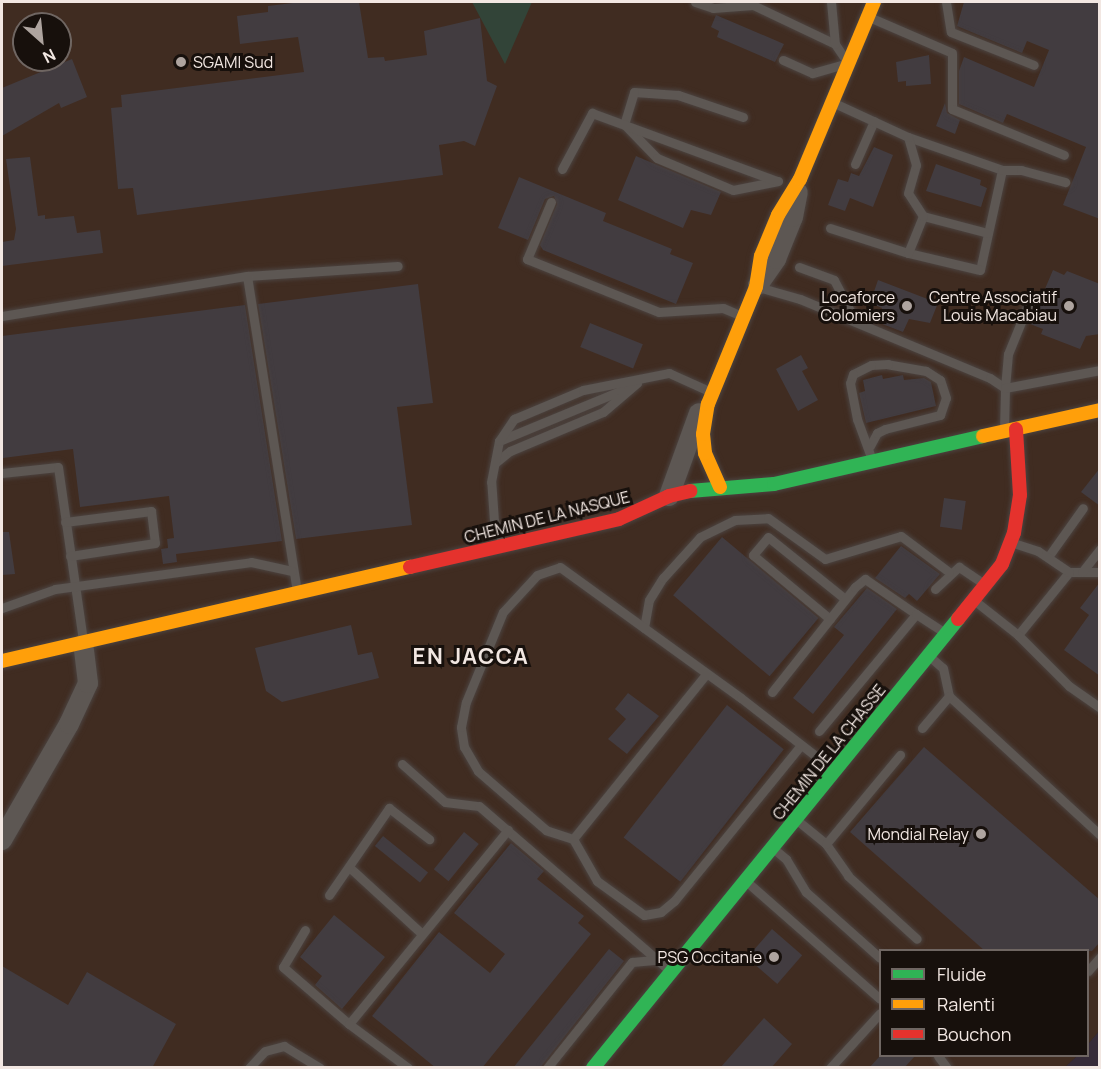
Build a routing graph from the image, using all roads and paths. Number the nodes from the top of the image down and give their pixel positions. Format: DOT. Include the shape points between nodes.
graph roads {
  1 [pos="696,2"];
  2 [pos="831,2"];
  3 [pos="874,2"];
  4 [pos="946,2"];
  5 [pos="868,16"];
  6 [pos="835,44"];
  7 [pos="783,60"];
  8 [pos="848,63"];
  9 [pos="1034,65"];
  10 [pos="832,102"];
  11 [pos="743,117"];
  12 [pos="874,121"];
  13 [pos="624,124"];
  14 [pos="908,138"];
  15 [pos="1064,155"];
  16 [pos="855,164"];
  17 [pos="562,169"];
  18 [pos="1002,170"];
  19 [pos="800,179"];
  20 [pos="778,181"];
  21 [pos="1065,182"];
  22 [pos="552,202"];
  23 [pos="923,216"];
  24 [pos="830,228"];
  25 [pos="988,233"];
  26 [pos="908,253"];
  27 [pos="398,266"];
  28 [pos="799,267"];
  29 [pos="247,276"];
  30 [pos="756,287"];
  31 [pos="1030,300"];
  32 [pos="2,316"];
  33 [pos="744,317"];
  34 [pos="856,322"];
  35 [pos="1100,370"];
  36 [pos="639,382"];
  37 [pos="1005,388"];
  38 [pos="710,399"];
  39 [pos="1100,410"];
  40 [pos="1010,430"];
  41 [pos="499,441"];
  42 [pos="870,446"];
  43 [pos="873,461"];
  44 [pos="495,463"];
  45 [pos="2,473"];
  46 [pos="720,487"];
  47 [pos="669,496"];
  48 [pos="1083,508"];
  49 [pos="65,522"];
  50 [pos="1011,543"];
  51 [pos="503,546"];
  52 [pos="1100,549"];
  53 [pos="70,556"];
  54 [pos="1048,557"];
  55 [pos="292,571"];
  56 [pos="949,572"];
  57 [pos="1069,572"];
  58 [pos="1083,572"];
  59 [pos="1100,572"];
  60 [pos="985,585"];
  61 [pos="74,586"];
  62 [pos="935,589"];
  63 [pos="297,594"];
  64 [pos="845,599"];
  65 [pos="974,600"];
  66 [pos="2,608"];
  67 [pos="916,614"];
  68 [pos="830,619"];
  69 [pos="644,628"];
  70 [pos="946,633"];
  71 [pos="1018,635"];
  72 [pos="83,644"];
  73 [pos="928,656"];
  74 [pos="2,661"];
  75 [pos="706,674"];
  76 [pos="772,692"];
  77 [pos="948,696"];
  78 [pos="1100,708"];
  79 [pos="922,728"];
  80 [pos="819,731"];
  81 [pos="801,746"];
  82 [pos="900,755"];
  83 [pos="402,764"];
  84 [pos="834,771"];
  85 [pos="795,820"];
  86 [pos="508,830"];
  87 [pos="1100,835"];
  88 [pos="429,839"];
  89 [pos="573,839"];
  90 [pos="2,840"];
  91 [pos="826,844"];
  92 [pos="772,848"];
  93 [pos="349,867"];
  94 [pos="746,881"];
  95 [pos="329,895"];
  96 [pos="305,930"];
  97 [pos="422,934"];
  98 [pos="917,939"];
  99 [pos="879,957"];
  100 [pos="1100,957"];
  101 [pos="657,960"];
  102 [pos="1089,970"];
  103 [pos="671,972"];
  104 [pos="879,998"];
  105 [pos="879,1014"];
  106 [pos="350,1024"];
  107 [pos="249,1068"];
  108 [pos="320,1068"];
  109 [pos="408,1068"];
  110 [pos="547,1068"];
  111 [pos="593,1068"];
  112 [pos="830,1068"];
  1 -- 6 [label="lane" via="713,8 753,5"];
  2 -- 6 [label="lane"];
  3 -- 5 [label="street"];
  4 -- 9 [label="lane" via="951,32"];
  5 -- 8 [label="street"];
  5 -- 15 [label="lane" via="952,53 952,110"];
  6 -- 8 [label="lane"];
  7 -- 8 [label="lane" via="812,73"];
  8 -- 10 [label="street"];
  10 -- 12 [label="lane"];
  10 -- 19 [label="street"];
  11 -- 13 [label="lane" via="678,94 634,92"];
  12 -- 14 [label="lane"];
  12 -- 16 [label="lane"];
  13 -- 17 [label="lane" via="592,113"];
  13 -- 20 [label="lane"];
  13 -- 20 [label="lane" via="657,158 733,190"];
  14 -- 18 [label="lane"];
  14 -- 23 [label="lane" via="916,165 908,193"];
  18 -- 21 [label="lane" via="1021,170"];
  18 -- 25 [label="lane"];
  19 -- 20 [label="lane"];
  19 -- 30 [label="street" via="793,217 776,259"];
  22 -- 33 [label="lane" via="527,258 660,312 723,308"];
  23 -- 25 [label="lane"];
  23 -- 26 [label="lane"];
  24 -- 26 [label="lane"];
  25 -- 26 [label="lane" via="980,270"];
  27 -- 29 [label="lane"];
  28 -- 34 [label="lane" via="834,280"];
  29 -- 32 [label="lane"];
  29 -- 55 [label="lane"];
  30 -- 33 [label="street"];
  30 -- 34 [label="lane" via="800,299"];
  31 -- 37 [label="lane" via="1008,354"];
  33 -- 38 [label="street"];
  34 -- 37 [label="lane" via="990,378"];
  35 -- 37 [label="lane"];
  36 -- 38 [label="lane" via="669,373"];
  36 -- 41 [label="lane"];
  36 -- 41 [label="lane" via="583,390 514,419"];
  36 -- 44 [label="lane" via="603,412 510,450"];
  37 -- 40 [label="lane"];
  38 -- 46 [label="street" via="703,434 705,453"];
  38 -- 47 [label="street" via="696,416"];
  39 -- 40 [label="street, CHEMIN DE LA NASQUE"];
  40 -- 43 [label="street, CHEMIN DE LA NASQUE"];
  40 -- 50 [label="street, CHEMIN DE LA CHASSE" via="1020,495"];
  41 -- 44 [label="lane"];
  42 -- 42 [label="lane" via="877,433 885,429 940,415 946,398 940,380 926,371 888,364 872,365 853,374 850,383 857,420"];
  42 -- 43 [label="lane"];
  43 -- 46 [label="street, CHEMIN DE LA NASQUE" via="748,488"];
  44 -- 51 [label="lane" via="491,482 494,521"];
  45 -- 49 [label="lane" via="58,467"];
  46 -- 47 [label="street, CHEMIN DE LA NASQUE"];
  47 -- 51 [label="street, CHEMIN DE LA NASQUE" via="619,519"];
  48 -- 54 [label="lane"];
  49 -- 53 [label="lane"];
  49 -- 53 [label="lane" via="151,512 155,543"];
  50 -- 54 [label="lane"];
  50 -- 60 [label="street, CHEMIN DE LA CHASSE"];
  51 -- 63 [label="street, CHEMIN DE LA NASQUE"];
  52 -- 58 [label="lane"];
  53 -- 61 [label="lane"];
  54 -- 57 [label="lane"];
  55 -- 61 [label="lane" via="251,562"];
  55 -- 63 [label="lane"];
  56 -- 60 [label="lane" via="965,568"];
  56 -- 62 [label="lane"];
  56 -- 69 [label="lane" via="901,536 825,559 768,518 735,520 700,537 663,578 649,600"];
  57 -- 58 [label="lane"];
  57 -- 71 [label="lane"];
  58 -- 59 [label="lane"];
  60 -- 65 [label="street, CHEMIN DE LA CHASSE"];
  61 -- 66 [label="lane"];
  61 -- 72 [label="lane"];
  63 -- 72 [label="street, CHEMIN DE LA NASQUE"];
  64 -- 67 [label="lane" via="860,582 869,579"];
  64 -- 68 [label="lane"];
  64 -- 68 [label="lane" via="768,537 753,555"];
  65 -- 70 [label="street, CHEMIN DE LA CHASSE"];
  65 -- 71 [label="lane"];
  67 -- 70 [label="lane"];
  67 -- 80 [label="lane"];
  68 -- 76 [label="lane"];
  69 -- 75 [label="lane"];
  69 -- 89 [label="lane" via="568,570 547,568 528,581 502,612 466,702 461,727 472,763 546,830"];
  70 -- 73 [label="street, CHEMIN DE LA CHASSE"];
  71 -- 78 [label="lane" via="1069,686"];
  72 -- 74 [label="street, CHEMIN DE LA NASQUE"];
  72 -- 90 [label="street" via="88,683 69,724"];
  73 -- 77 [label="lane" via="943,668"];
  73 -- 84 [label="street, CHEMIN DE LA CHASSE"];
  75 -- 81 [label="lane"];
  75 -- 89 [label="lane"];
  77 -- 79 [label="lane"];
  77 -- 87 [label="lane"];
  81 -- 84 [label="lane"];
  81 -- 89 [label="lane" via="661,912 644,915 597,881"];
  82 -- 91 [label="lane"];
  83 -- 86 [label="lane" via="445,802 479,806"];
  84 -- 85 [label="street, CHEMIN DE LA CHASSE"];
  85 -- 91 [label="lane"];
  85 -- 92 [label="street, CHEMIN DE LA CHASSE"];
  86 -- 97 [label="lane"];
  86 -- 101 [label="lane"];
  88 -- 93 [label="lane" via="389,808"];
  91 -- 98 [label="lane" via="848,876"];
  92 -- 94 [label="street, CHEMIN DE LA CHASSE"];
  92 -- 99 [label="lane" via="786,859 806,892"];
  93 -- 95 [label="lane"];
  93 -- 97 [label="lane"];
  94 -- 103 [label="street, CHEMIN DE LA CHASSE"];
  94 -- 104 [label="lane"];
  96 -- 106 [label="lane" via="283,967"];
  97 -- 106 [label="lane"];
  100 -- 102 [label="lane"];
  101 -- 103 [label="lane"];
  101 -- 110 [label="lane" via="632,963"];
  103 -- 111 [label="street, CHEMIN DE LA CHASSE"];
  105 -- 112 [label="lane"];
  106 -- 109 [label="lane"];
  107 -- 108 [label="lane" via="265,1051 284,1046"];
}
